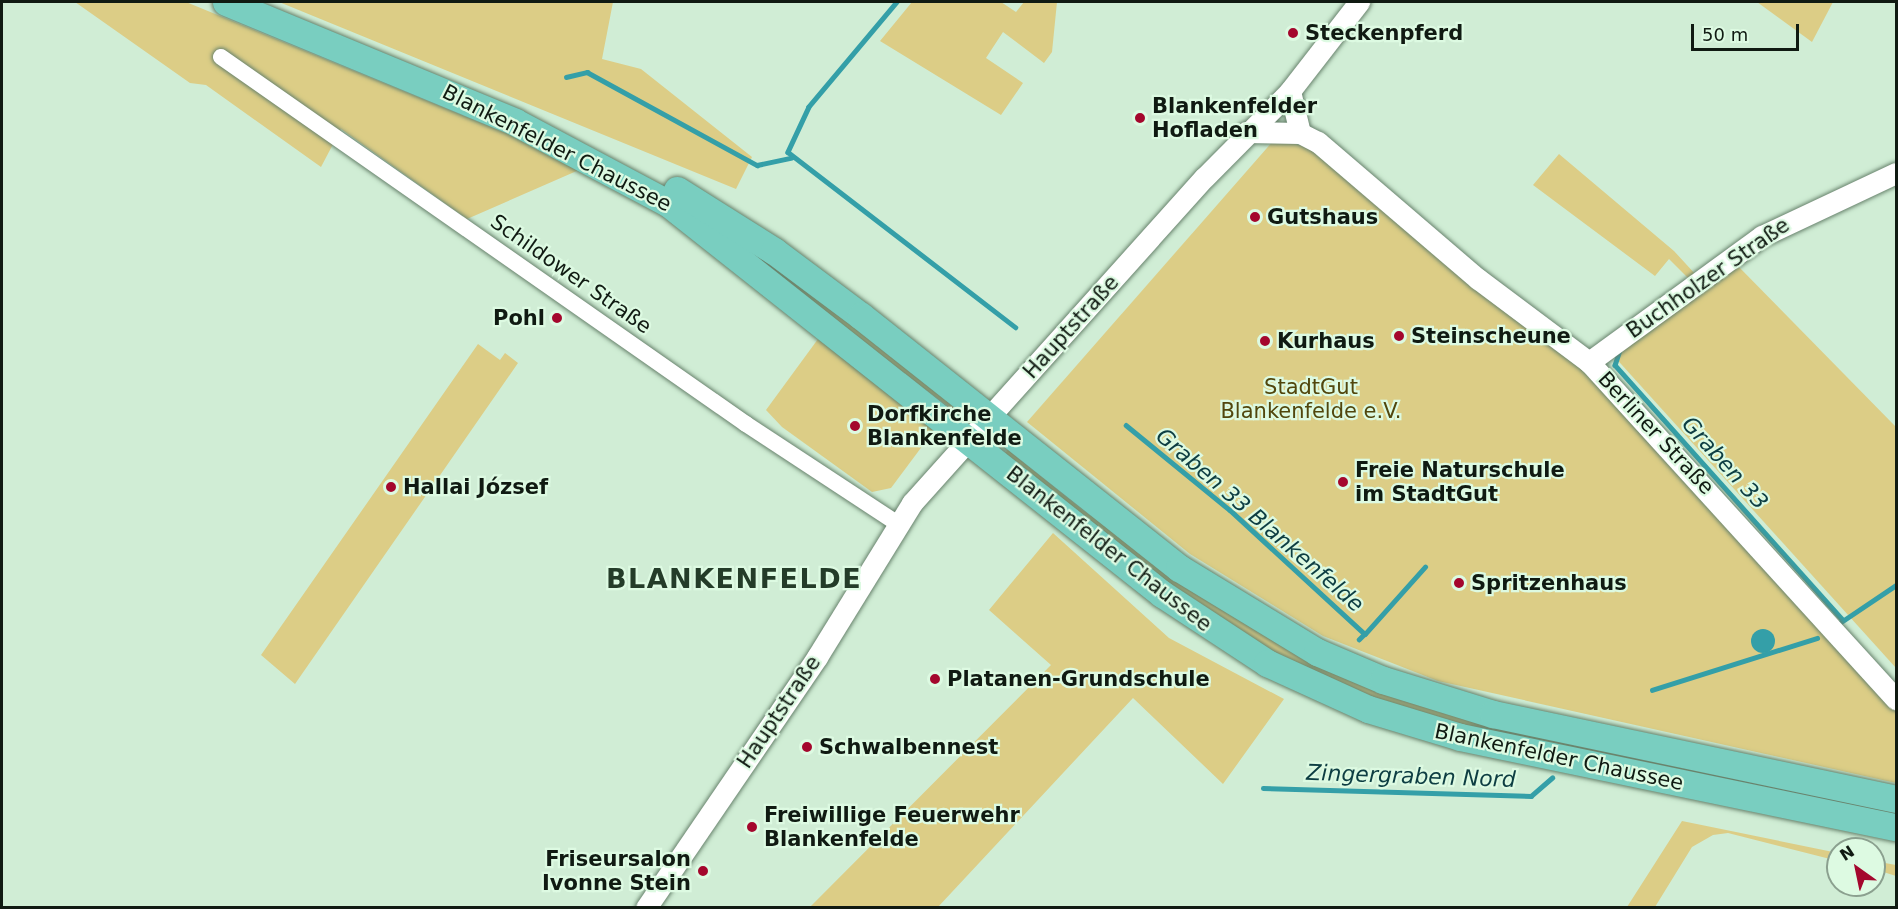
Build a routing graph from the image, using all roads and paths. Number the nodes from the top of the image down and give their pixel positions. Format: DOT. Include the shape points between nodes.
graph roads {
  1 [pos="226,2"];
  2 [pos="1359,2"];
  3 [pos="221,57"];
  4 [pos="410,75"];
  5 [pos="1290,91"];
  6 [pos="1246,132"];
  7 [pos="1300,133"];
  8 [pos="1896,173"];
  9 [pos="1589,362"];
  10 [pos="988,417"];
  11 [pos="969,440"];
  12 [pos="898,524"];
  13 [pos="1896,699"];
  14 [pos="1896,799"];
  15 [pos="1896,827"];
  16 [pos="646,908"];
  1 -- 4 [label="main road, Blankenfelder Chaussee"];
  2 -- 5 [label="street, Hauptstraße"];
  3 -- 12 [label="street, Schildower Straße" via="746,424"];
  4 -- 10 [label="main road, Blankenfelder Chaussee" via="541,121 715,212 774,250"];
  4 -- 11 [label="main road, Blankenfelder Chaussee" via="669,204"];
  5 -- 6 [label="street, Hauptstraße"];
  5 -- 7 [label="street"];
  6 -- 7 [label="street, Berliner Straße"];
  6 -- 10 [label="street, Hauptstraße"];
  7 -- 9 [label="street, Berliner Straße" via="1336,154 1478,279"];
  8 -- 9 [label="street, Buchholzer Straße" via="1762,236"];
  9 -- 13 [label="street, Berliner Straße"];
  10 -- 11 [label="street, Hauptstraße"];
  10 -- 14 [label="main road, Blankenfelder Chaussee" via="1105,514 1228,601 1317,652 1383,680 1529,723"];
  11 -- 12 [label="street, Hauptstraße"];
  11 -- 15 [label="main road, Blankenfelder Chaussee" via="1210,629 1334,696 1490,744"];
  12 -- 16 [label="street, Hauptstraße" via="816,657"];
}
